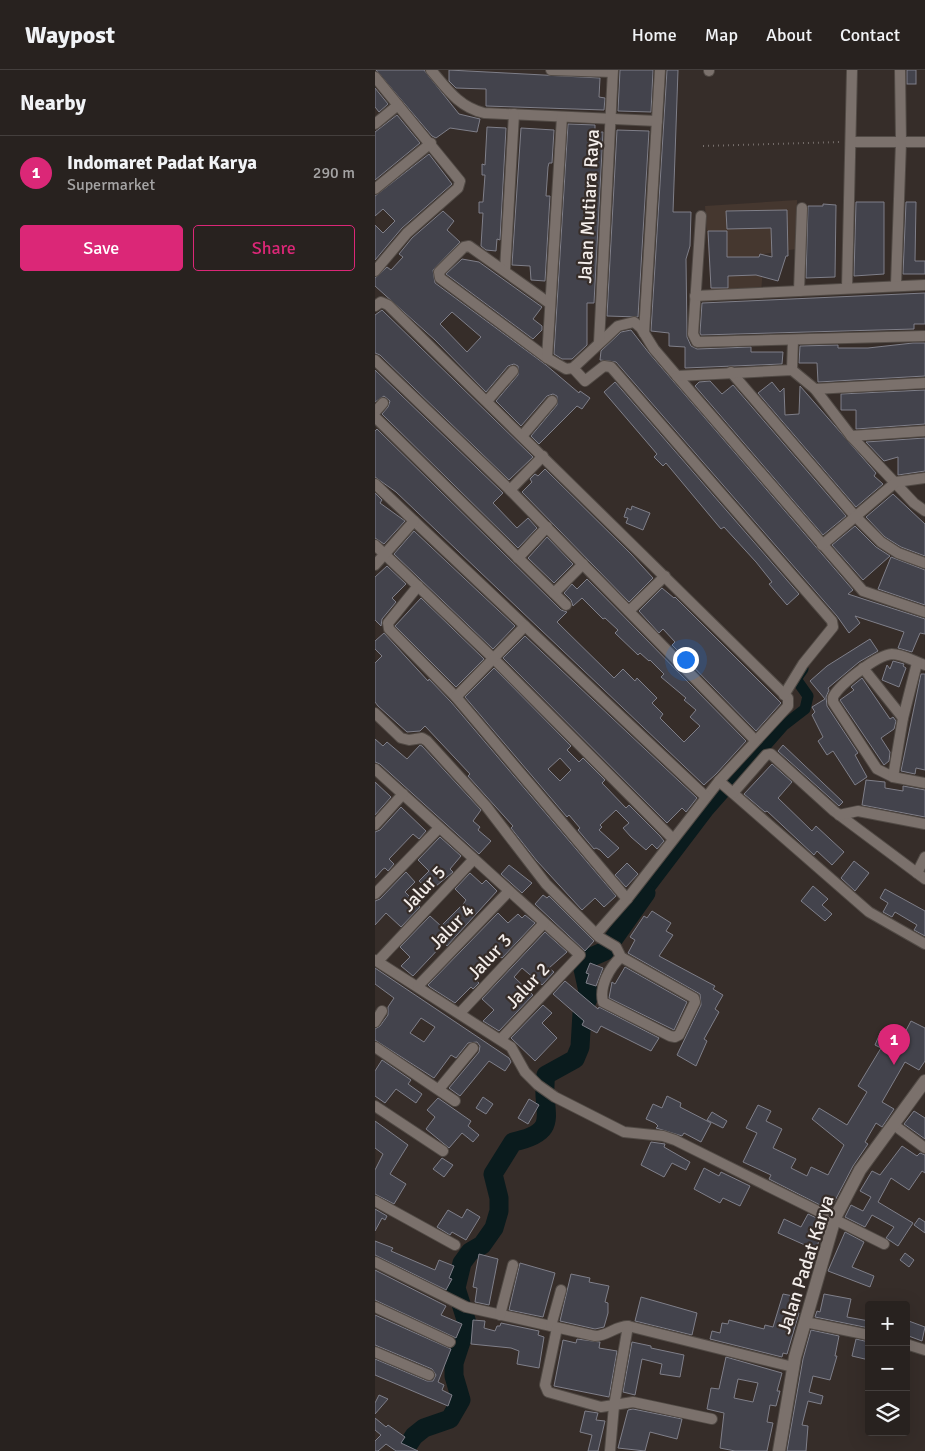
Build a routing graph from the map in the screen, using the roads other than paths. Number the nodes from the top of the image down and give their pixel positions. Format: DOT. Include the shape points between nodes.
graph roads {
  1 [pos="431,70"];
  2 [pos="551,70"];
  3 [pos="660,70"];
  4 [pos="852,70"];
  5 [pos="900,70"];
  6 [pos="612,71"];
  7 [pos="375,77"];
  8 [pos="398,105"];
  9 [pos="514,114"];
  10 [pos="562,117"];
  11 [pos="610,119"];
  12 [pos="657,121"];
  13 [pos="375,124"];
  14 [pos="852,142"];
  15 [pos="901,142"];
  16 [pos="925,142"];
  17 [pos="431,143"];
  18 [pos="375,189"];
  19 [pos="802,208"];
  20 [pos="701,216"];
  21 [pos="505,270"];
  22 [pos="375,271"];
  23 [pos="896,285"];
  24 [pos="925,285"];
  25 [pos="847,288"];
  26 [pos="799,291"];
  27 [pos="695,296"];
  28 [pos="549,303"];
  29 [pos="375,306"];
  30 [pos="644,333"];
  31 [pos="925,336"];
  32 [pos="793,340"];
  33 [pos="599,343"];
  34 [pos="547,358"];
  35 [pos="375,360"];
  36 [pos="573,368"];
  37 [pos="792,370"];
  38 [pos="513,371"];
  39 [pos="731,372"];
  40 [pos="677,376"];
  41 [pos="925,383"];
  42 [pos="815,389"];
  43 [pos="487,401"];
  44 [pos="552,401"];
  45 [pos="383,404"];
  46 [pos="375,412"];
  47 [pos="375,417"];
  48 [pos="925,431"];
  49 [pos="522,436"];
  50 [pos="851,436"];
  51 [pos="543,456"];
  52 [pos="925,478"];
  53 [pos="896,482"];
  54 [pos="375,484"];
  55 [pos="510,490"];
  56 [pos="925,510"];
  57 [pos="855,516"];
  58 [pos="414,521"];
  59 [pos="547,528"];
  60 [pos="375,545"];
  61 [pos="822,545"];
  62 [pos="385,554"];
  63 [pos="518,558"];
  64 [pos="925,563"];
  65 [pos="583,564"];
  66 [pos="375,565"];
  67 [pos="665,576"];
  68 [pos="418,586"];
  69 [pos="554,594"];
  70 [pos="565,605"];
  71 [pos="629,611"];
  72 [pos="925,612"];
  73 [pos="525,626"];
  74 [pos="494,660"];
  75 [pos="921,664"];
  76 [pos="863,668"];
  77 [pos="784,695"];
  78 [pos="456,697"];
  79 [pos="375,713"];
  80 [pos="903,718"];
  81 [pos="755,740"];
  82 [pos="375,769"];
  83 [pos="893,777"];
  84 [pos="925,783"];
  85 [pos="727,788"];
  86 [pos="403,794"];
  87 [pos="706,797"];
  88 [pos="839,815"];
  89 [pos="925,824"];
  90 [pos="375,825"];
  91 [pos="439,828"];
  92 [pos="673,839"];
  93 [pos="925,857"];
  94 [pos="473,860"];
  95 [pos="921,876"];
  96 [pos="509,891"];
  97 [pos="375,894"];
  98 [pos="627,899"];
  99 [pos="543,923"];
  100 [pos="600,936"];
  101 [pos="925,944"];
  102 [pos="621,957"];
  103 [pos="376,960"];
  104 [pos="418,986"];
  105 [pos="382,1011"];
  106 [pos="460,1013"];
  107 [pos="375,1022"];
  108 [pos="501,1040"];
  109 [pos="473,1048"];
  110 [pos="379,1050"];
  111 [pos="375,1061"];
  112 [pos="924,1086"];
  113 [pos="439,1089"];
  114 [pos="455,1101"];
  115 [pos="375,1106"];
  116 [pos="893,1125"];
  117 [pos="925,1148"];
  118 [pos="443,1151"];
  119 [pos="375,1201"];
  120 [pos="835,1218"];
  121 [pos="884,1244"];
  122 [pos="455,1245"];
  123 [pos="375,1262"];
  124 [pos="513,1265"];
  125 [pos="561,1290"];
  126 [pos="375,1307"];
  127 [pos="500,1314"];
  128 [pos="805,1322"];
  129 [pos="628,1326"];
  130 [pos="554,1327"];
  131 [pos="865,1334"];
  132 [pos="450,1342"];
  133 [pos="910,1345"];
  134 [pos="925,1350"];
  135 [pos="375,1352"];
  136 [pos="793,1367"];
  137 [pos="429,1376"];
  138 [pos="613,1406"];
  139 [pos="712,1420"];
  140 [pos="613,1450"];
  141 [pos="779,1451"];
  1 -- 9 [label="street" via="463,105 484,113"];
  2 -- 6 [label="street"];
  3 -- 12 [label="street"];
  4 -- 14 [label="street"];
  5 -- 15 [label="street"];
  6 -- 11 [label="street, Jalan Mutiara Raya"];
  7 -- 8 [label="street"];
  8 -- 13 [label="street"];
  8 -- 17 [label="street"];
  9 -- 10 [label="street"];
  9 -- 21 [label="street"];
  10 -- 11 [label="street"];
  10 -- 28 [label="street"];
  11 -- 12 [label="street"];
  11 -- 33 [label="street, Jalan Mutiara Raya"];
  12 -- 30 [label="street"];
  14 -- 15 [label="street"];
  14 -- 25 [label="street"];
  15 -- 16 [label="street"];
  15 -- 23 [label="street"];
  17 -- 18 [label="street"];
  17 -- 22 [label="street" via="460,178 459,185 407,233"];
  19 -- 26 [label="street"];
  20 -- 27 [label="street"];
  21 -- 28 [label="street"];
  21 -- 34 [label="street" via="469,246 464,247 439,274 440,278"];
  23 -- 24 [label="street"];
  23 -- 25 [label="street"];
  25 -- 26 [label="street"];
  26 -- 27 [label="street"];
  27 -- 32 [label="street" via="693,334 697,342"];
  28 -- 34 [label="street"];
  29 -- 43 [label="street" via="384,301 389,305"];
  30 -- 33 [label="street" via="630,322 618,326"];
  30 -- 40 [label="street"];
  31 -- 32 [label="street"];
  32 -- 37 [label="street"];
  33 -- 36 [label="street"];
  34 -- 36 [label="street" via="562,368"];
  35 -- 55 [label="street"];
  36 -- 77 [label="street" via="585,381 604,366 611,367 832,622 833,627 803,664"];
  37 -- 39 [label="street"];
  37 -- 42 [label="street"];
  38 -- 43 [label="street"];
  39 -- 40 [label="street"];
  39 -- 57 [label="street"];
  40 -- 61 [label="street"];
  41 -- 42 [label="street"];
  42 -- 50 [label="street"];
  43 -- 49 [label="street"];
  44 -- 49 [label="street"];
  45 -- 46 [label="street"];
  47 -- 63 [label="street"];
  48 -- 50 [label="street"];
  49 -- 51 [label="street"];
  50 -- 53 [label="street"];
  51 -- 55 [label="street"];
  51 -- 67 [label="street"];
  52 -- 53 [label="street"];
  53 -- 56 [label="street" via="914,503"];
  53 -- 57 [label="street"];
  54 -- 58 [label="street"];
  55 -- 59 [label="street"];
  57 -- 61 [label="street"];
  57 -- 64 [label="street" via="887,547"];
  58 -- 62 [label="street"];
  58 -- 73 [label="street"];
  59 -- 63 [label="street"];
  59 -- 65 [label="street"];
  60 -- 62 [label="street"];
  61 -- 72 [label="street" via="863,591"];
  62 -- 66 [label="street"];
  62 -- 68 [label="street"];
  63 -- 69 [label="street"];
  65 -- 69 [label="street"];
  65 -- 71 [label="street"];
  67 -- 71 [label="street"];
  67 -- 77 [label="street"];
  68 -- 74 [label="street"];
  68 -- 78 [label="street" via="389,623 389,629"];
  69 -- 70 [label="street"];
  71 -- 81 [label="street"];
  73 -- 74 [label="street"];
  73 -- 87 [label="street"];
  74 -- 78 [label="street"];
  74 -- 92 [label="street"];
  75 -- 76 [label="street" via="891,654"];
  75 -- 80 [label="street"];
  76 -- 80 [label="street"];
  76 -- 83 [label="street" via="838,690 833,702 877,770"];
  77 -- 81 [label="street" via="788,698 788,706"];
  78 -- 98 [label="street"];
  79 -- 100 [label="street" via="401,738 427,741 486,806 546,884"];
  80 -- 83 [label="street"];
  81 -- 85 [label="street"];
  82 -- 86 [label="street"];
  83 -- 84 [label="street"];
  85 -- 87 [label="street"];
  85 -- 88 [label="street" via="771,754"];
  85 -- 101 [label="street" via="869,912"];
  86 -- 90 [label="street"];
  86 -- 91 [label="street"];
  87 -- 92 [label="street"];
  88 -- 89 [label="street" via="858,811"];
  88 -- 95 [label="street"];
  91 -- 94 [label="street"];
  91 -- 97 [label="street"];
  92 -- 98 [label="street"];
  93 -- 95 [label="street"];
  94 -- 96 [label="street"];
  94 -- 103 [label="street, Jalur 5"];
  96 -- 99 [label="street"];
  96 -- 104 [label="street, Jalur 4"];
  98 -- 100 [label="street"];
  99 -- 106 [label="street, Jalur 3"];
  99 -- 108 [label="street, Jalur 2" via="580,955"];
  100 -- 102 [label="street" via="616,947"];
  102 -- 102 [label="street" via="694,998 679,1035 669,1036 603,1002 601,996 607,977"];
  103 -- 104 [label="street"];
  104 -- 106 [label="street"];
  105 -- 107 [label="street"];
  106 -- 108 [label="street"];
  108 -- 120 [label="street" via="511,1047 525,1072 537,1085 555,1097 624,1132 675,1140"];
  109 -- 113 [label="street"];
  110 -- 111 [label="street"];
  110 -- 113 [label="street"];
  112 -- 116 [label="street, Jalan Padat Karya"];
  113 -- 114 [label="street"];
  115 -- 118 [label="street"];
  116 -- 117 [label="street"];
  116 -- 120 [label="street, Jalan Padat Karya" via="860,1170"];
  119 -- 122 [label="street"];
  120 -- 121 [label="street"];
  120 -- 128 [label="street, Jalan Padat Karya"];
  123 -- 127 [label="street" via="466,1307"];
  124 -- 127 [label="street"];
  125 -- 130 [label="street"];
  126 -- 132 [label="street"];
  127 -- 130 [label="street"];
  128 -- 131 [label="street"];
  128 -- 136 [label="street, Jalan Padat Karya"];
  129 -- 130 [label="street" via="595,1336"];
  129 -- 136 [label="street"];
  129 -- 138 [label="street"];
  130 -- 138 [label="street" via="545,1389 595,1405"];
  133 -- 134 [label="street"];
  135 -- 137 [label="street"];
  136 -- 141 [label="street, Jalan Padat Karya"];
  138 -- 139 [label="street" via="640,1403"];
  138 -- 140 [label="street"];
}
